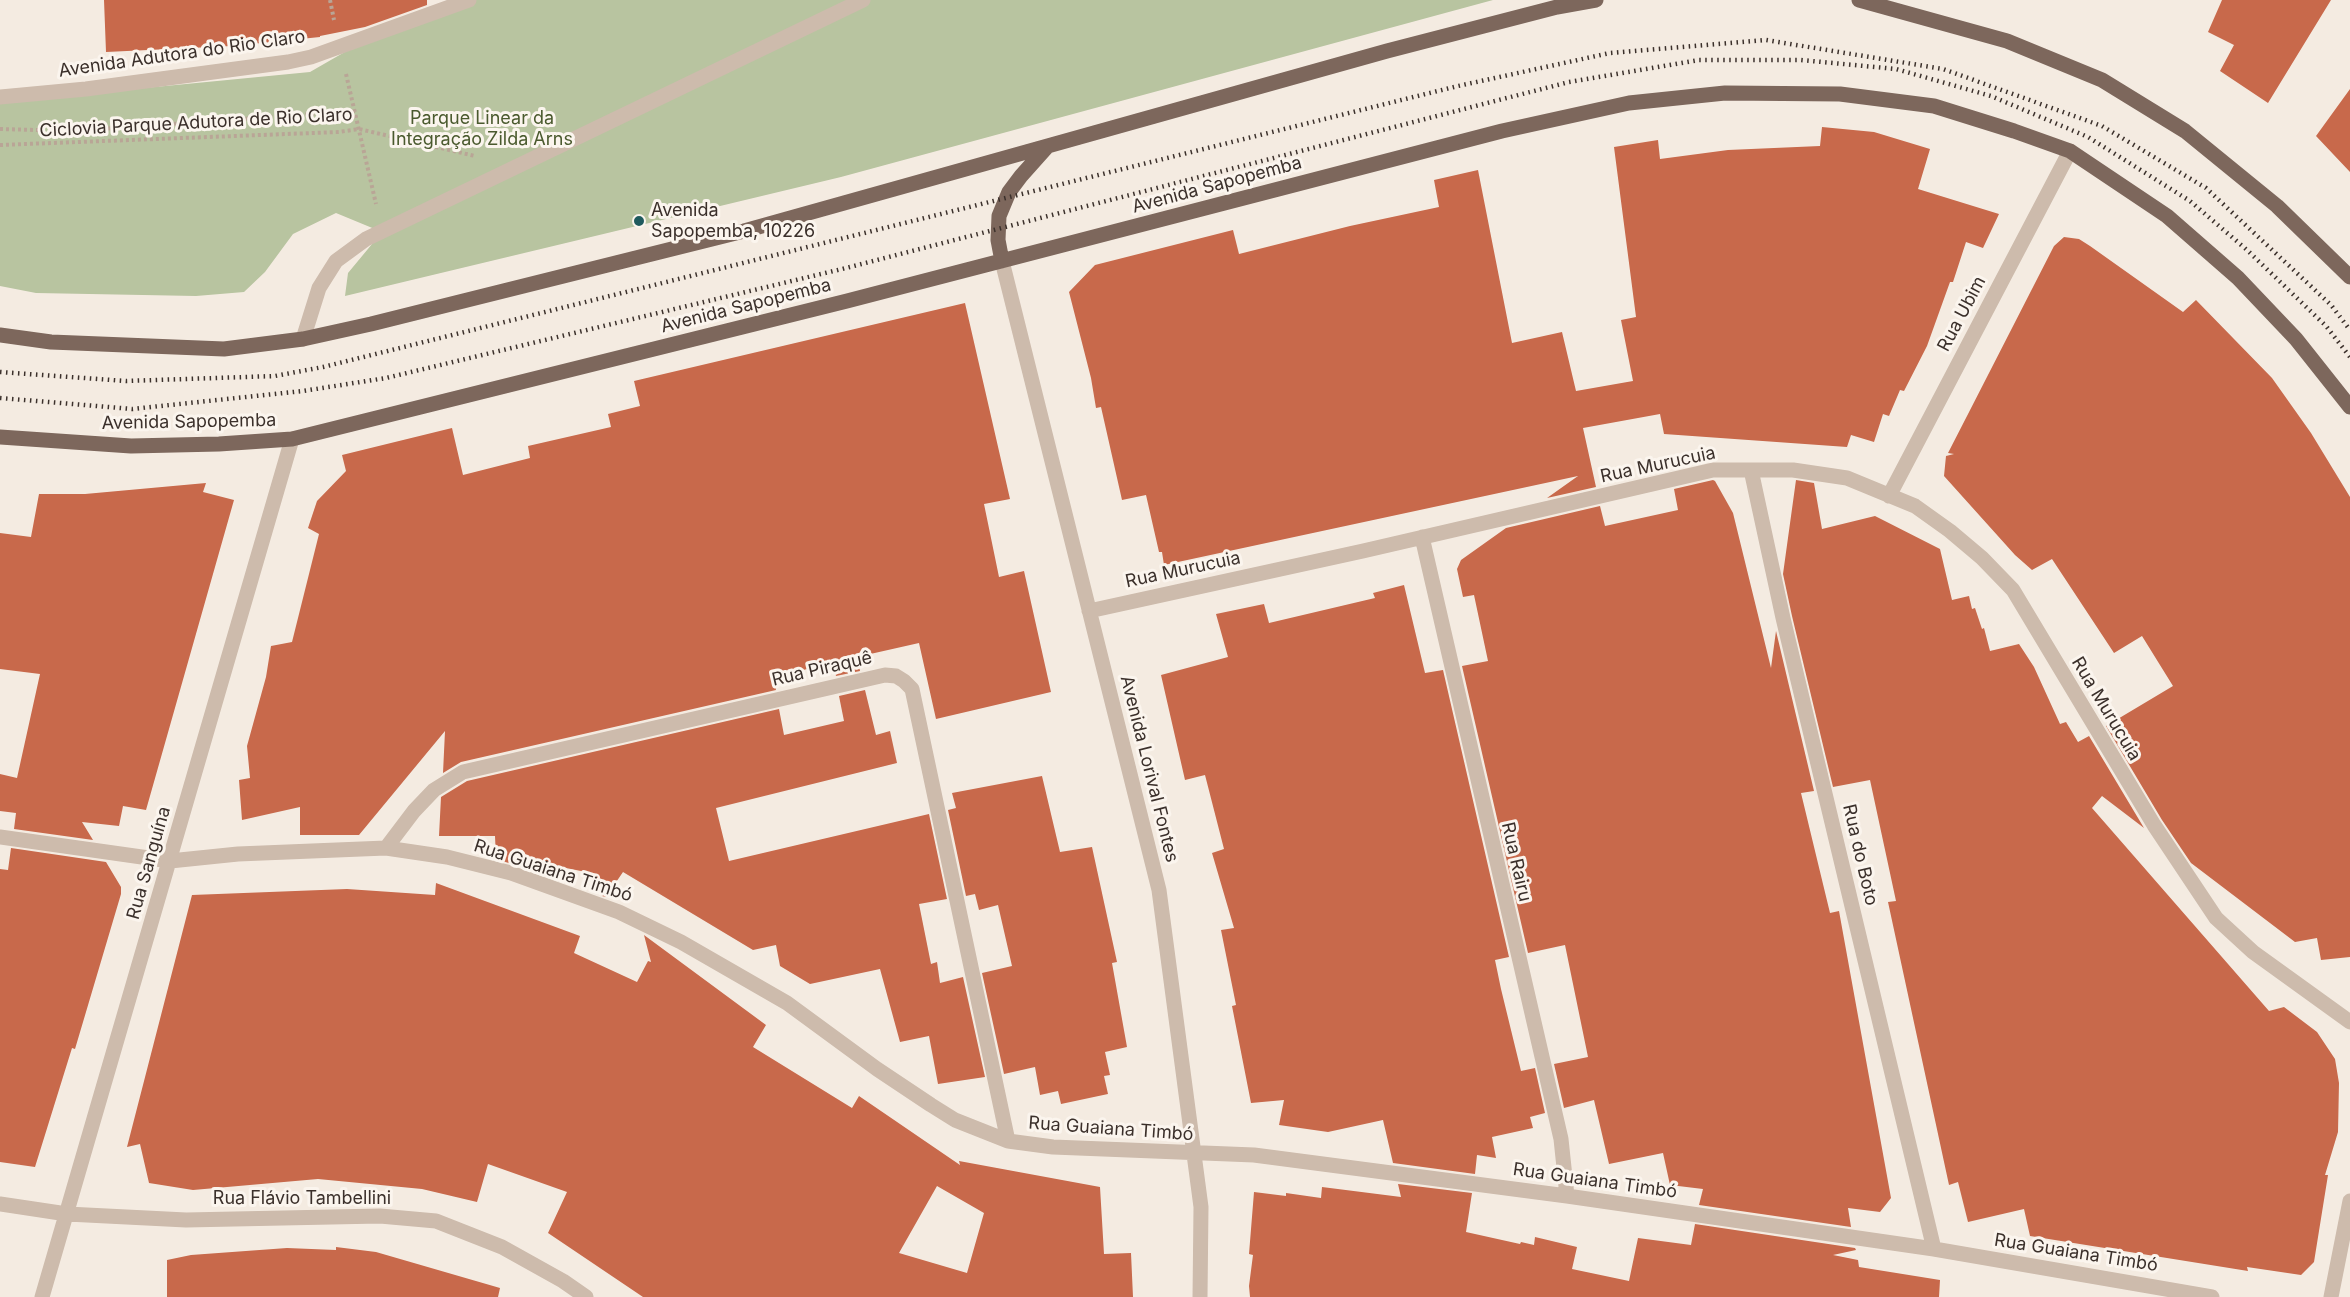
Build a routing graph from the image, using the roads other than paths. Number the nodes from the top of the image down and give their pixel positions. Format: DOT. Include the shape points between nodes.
graph roads {
  1 [pos="469,0"];
  2 [pos="863,0"];
  3 [pos="1596,0"];
  4 [pos="1859,0"];
  5 [pos="0,97"];
  6 [pos="1047,147"];
  7 [pos="2070,151"];
  8 [pos="1002,261"];
  9 [pos="2350,277"];
  10 [pos="0,335"];
  11 [pos="303,339"];
  12 [pos="2350,407"];
  13 [pos="0,437"];
  14 [pos="292,439"];
  15 [pos="1751,470"];
  16 [pos="1889,496"];
  17 [pos="1422,537"];
  18 [pos="1089,611"];
  19 [pos="0,837"];
  20 [pos="386,848"];
  21 [pos="170,861"];
  22 [pos="2350,1022"];
  23 [pos="1008,1141"];
  24 [pos="1195,1154"];
  25 [pos="1567,1196"];
  26 [pos="2350,1201"];
  27 [pos="0,1204"];
  28 [pos="67,1214"];
  29 [pos="1934,1250"];
  30 [pos="42,1297"];
  31 [pos="586,1297"];
  32 [pos="1200,1297"];
  33 [pos="2212,1297"];
  34 [pos="2331,1297"];
  1 -- 5 [label="street, Avenida Adutora do Rio Claro" via="288,62"];
  2 -- 11 [label="street" via="366,240 336,261 319,288"];
  3 -- 6 [label="main road" via="1388,51"];
  4 -- 9 [label="main road" via="2007,41 2102,80 2185,131 2277,206"];
  6 -- 8 [label="main road" via="1009,192 999,216"];
  6 -- 11 [label="main road" via="744,231"];
  7 -- 8 [label="main road, Avenida Sapopemba" via="1934,106 1839,94 1725,93 1629,103 1502,131"];
  7 -- 12 [label="main road, Avenida Sapopemba" via="2167,216 2238,278 2296,339"];
  7 -- 16 [label="street, Rua Ubim"];
  8 -- 14 [label="main road, Avenida Sapopemba"];
  8 -- 18 [label="street, Avenida Lorival Fontes"];
  10 -- 11 [label="main road" via="51,342 224,348"];
  13 -- 14 [label="main road, Avenida Sapopemba" via="131,446"];
  14 -- 21 [label="street, Rua Sanguína"];
  15 -- 16 [label="street, Rua Murucuia" via="1793,470 1847,478"];
  15 -- 17 [label="street, Rua Murucuia" via="1713,470"];
  15 -- 29 [label="street, Rua do Boto"];
  16 -- 22 [label="street, Rua Murucuia" via="1915,507 1950,531 2013,590 2154,825 2216,918 2253,952"];
  17 -- 18 [label="street, Rua Murucuia"];
  17 -- 25 [label="street, Rua Rairu" via="1561,1139"];
  18 -- 24 [label="street, Avenida Lorival Fontes" via="1159,890"];
  19 -- 21 [label="street, Rua Guaiana Timbó"];
  20 -- 21 [label="street, Rua Guaiana Timbó"];
  20 -- 23 [label="street, Rua Guaiana Timbó" via="447,857 511,873 620,912 754,982 956,1120"];
  20 -- 23 [label="street, Rua Piraquê" via="434,790 463,772 885,675 896,676 912,689"];
  21 -- 28 [label="street, Rua Sanguína"];
  23 -- 24 [label="street, Rua Guaiana Timbó"];
  24 -- 25 [label="street, Rua Guaiana Timbó" via="1254,1155"];
  24 -- 32 [label="street, Avenida Lorival Fontes" via="1201,1207"];
  25 -- 29 [label="street, Rua Guaiana Timbó"];
  26 -- 34 [label="street"];
  27 -- 28 [label="street, Rua Flávio Tambellini"];
  28 -- 30 [label="street, Rua Sanguína"];
  28 -- 31 [label="street, Rua Flávio Tambellini" via="186,1220 380,1216 436,1221 502,1248"];
  29 -- 33 [label="street, Rua Guaiana Timbó"];
}
